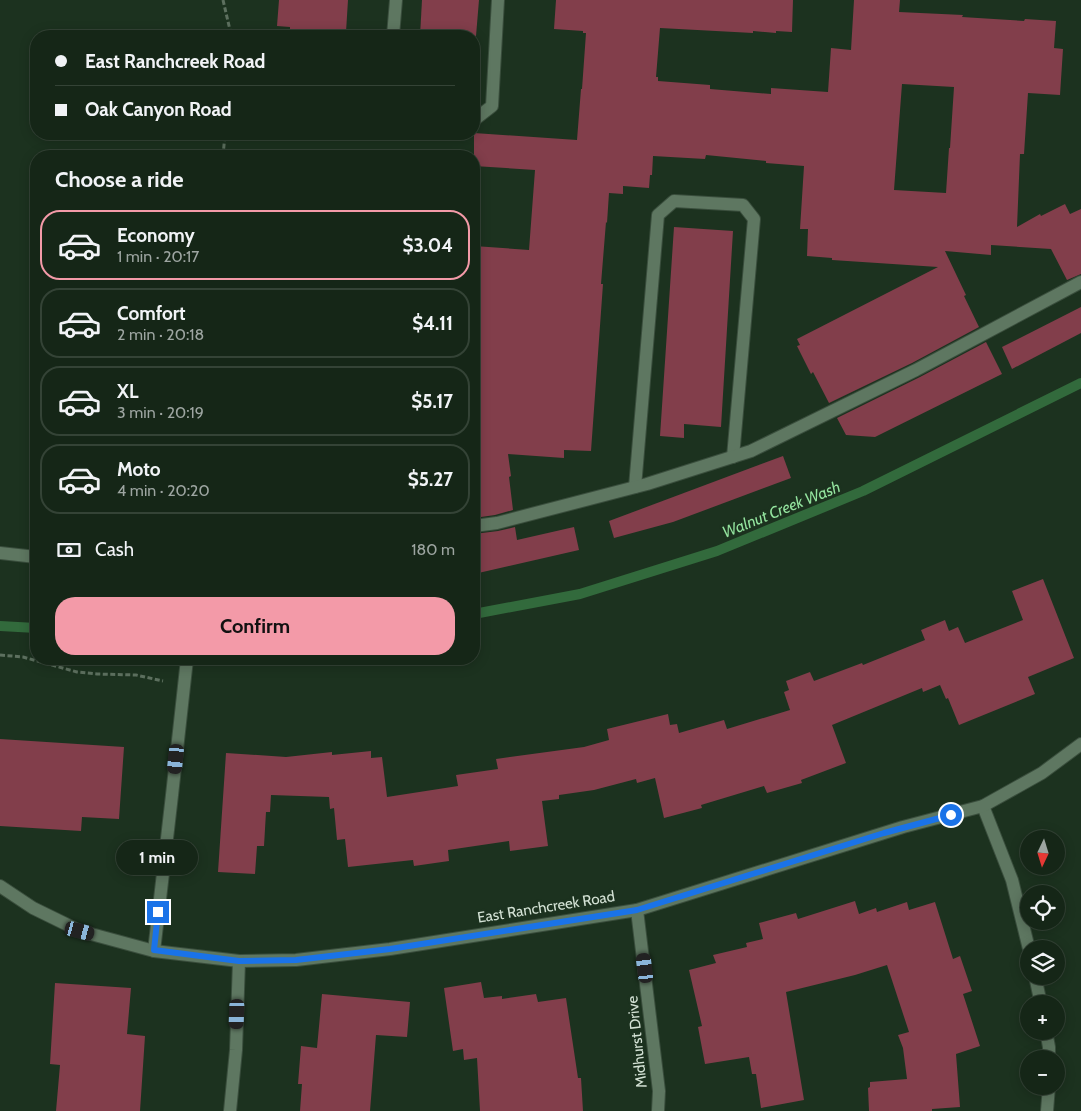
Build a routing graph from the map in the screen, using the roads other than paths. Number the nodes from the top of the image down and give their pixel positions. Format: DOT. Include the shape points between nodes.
graph roads {
  1 [pos="396,0"];
  2 [pos="498,0"];
  3 [pos="394,30"];
  4 [pos="480,115"];
  5 [pos="1081,282"];
  6 [pos="733,457"];
  7 [pos="636,486"];
  8 [pos="480,525"];
  9 [pos="0,553"];
  10 [pos="30,556"];
  11 [pos="185,665"];
  12 [pos="1081,744"];
  13 [pos="983,806"];
  14 [pos="0,886"];
  15 [pos="637,910"];
  16 [pos="1027,940"];
  17 [pos="154,950"];
  18 [pos="239,961"];
  19 [pos="1048,1095"];
  20 [pos="230,1111"];
  21 [pos="658,1111"];
  22 [pos="1047,1111"];
  1 -- 3 [label="street"];
  2 -- 4 [label="street" via="492,106"];
  5 -- 6 [label="street" via="916,370 751,452"];
  6 -- 7 [label="street"];
  6 -- 7 [label="street" via="754,219 743,205 674,201 658,215"];
  7 -- 8 [label="street"];
  9 -- 10 [label="street"];
  11 -- 17 [label="street"];
  12 -- 13 [label="street, East Ranchcreek Road" via="1042,773"];
  13 -- 15 [label="street, East Ranchcreek Road" via="893,830"];
  13 -- 16 [label="street" via="1012,880"];
  14 -- 17 [label="street, East Ranchcreek Road" via="33,908 80,931"];
  15 -- 18 [label="street, East Ranchcreek Road" via="381,950 296,960"];
  15 -- 21 [label="street, Midhurst Drive" via="659,1090"];
  17 -- 18 [label="street, East Ranchcreek Road"];
  18 -- 20 [label="street"];
  19 -- 22 [label="street"];
}
